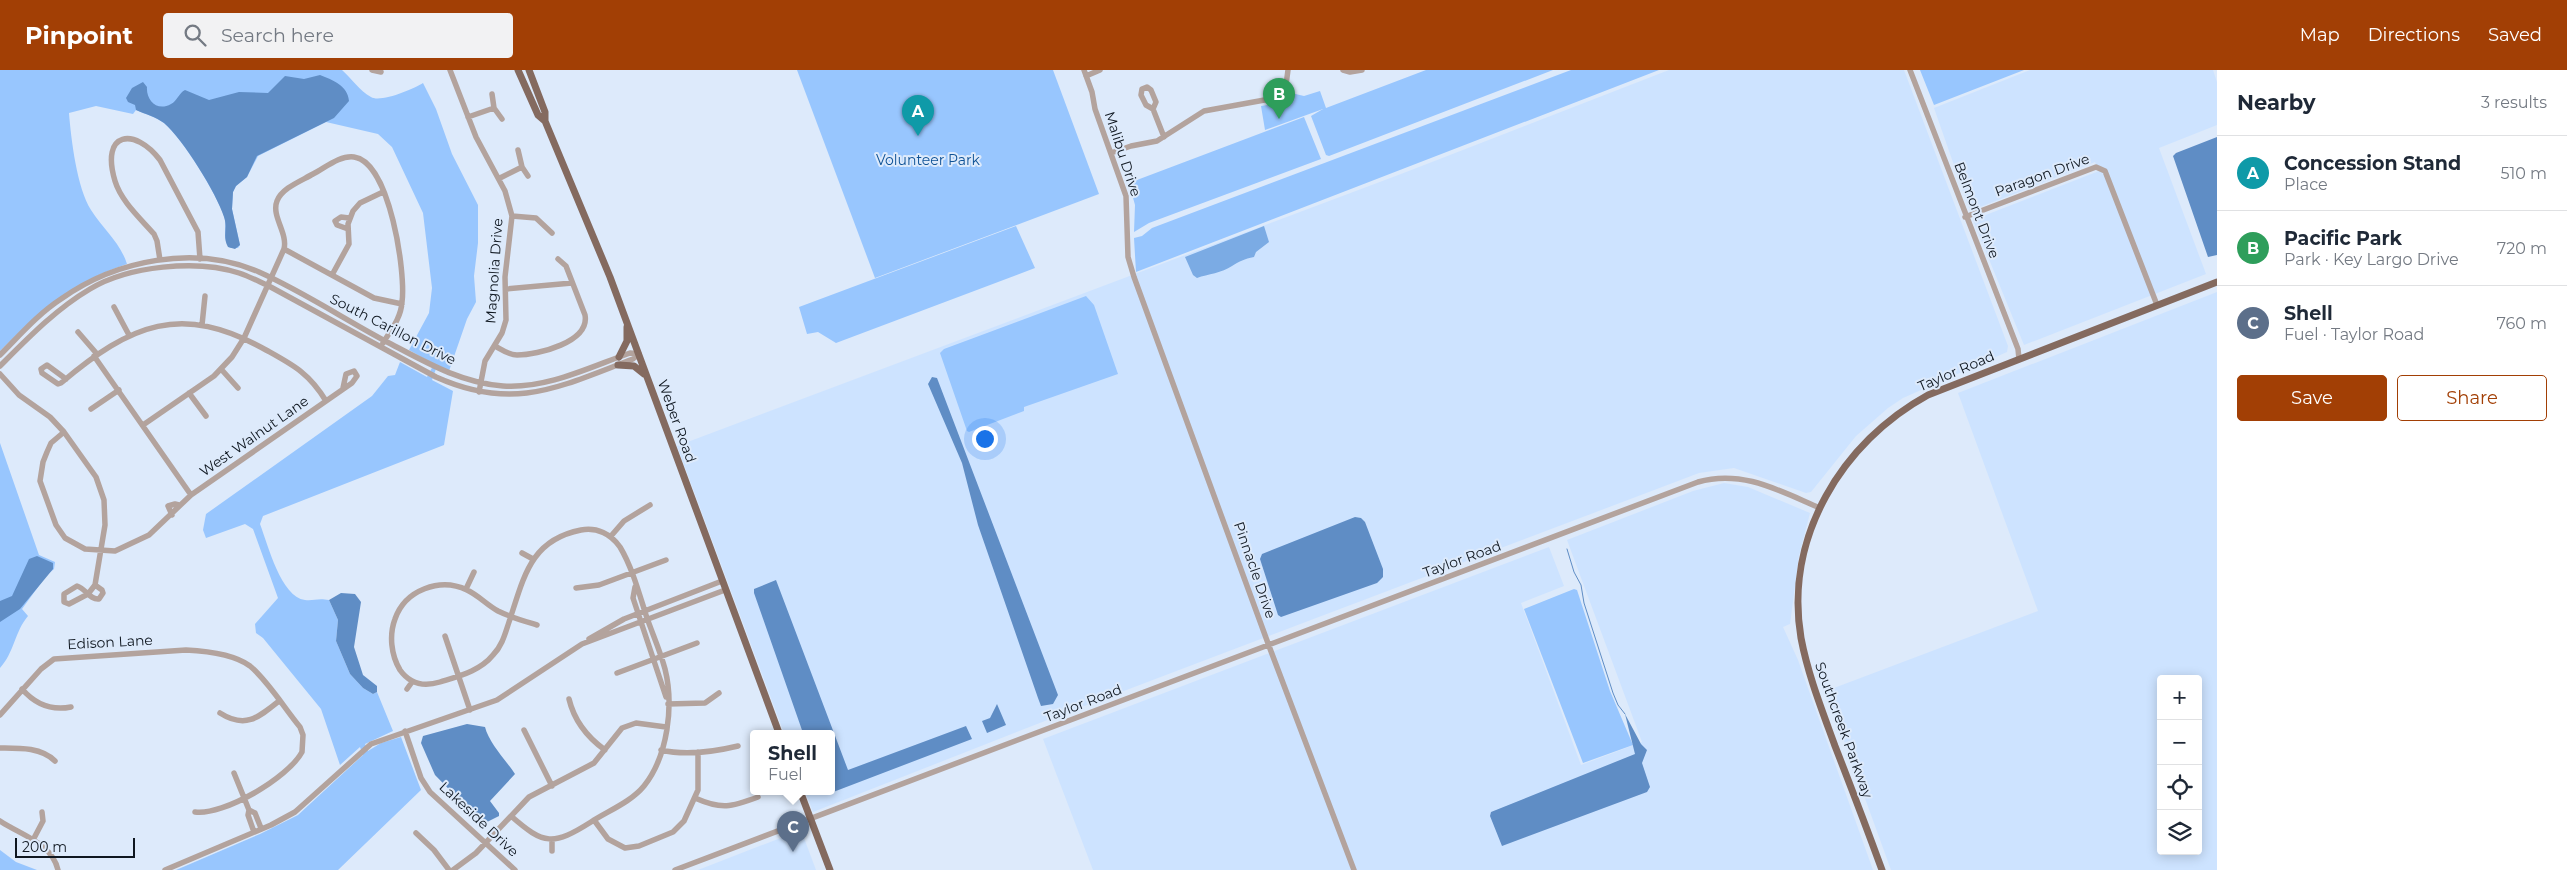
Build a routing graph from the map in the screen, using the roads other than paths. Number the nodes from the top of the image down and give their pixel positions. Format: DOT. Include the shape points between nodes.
graph roads {
  1 [pos="372,70"];
  2 [pos="450,70"];
  3 [pos="518,70"];
  4 [pos="529,70"];
  5 [pos="1100,70"];
  6 [pos="1288,70"];
  7 [pos="1343,70"];
  8 [pos="1362,70"];
  9 [pos="1910,70"];
  10 [pos="381,72"];
  11 [pos="1085,73"];
  12 [pos="492,94"];
  13 [pos="494,108"];
  14 [pos="1153,109"];
  15 [pos="468,117"];
  16 [pos="502,119"];
  17 [pos="546,121"];
  18 [pos="1164,137"];
  19 [pos="518,150"];
  20 [pos="1111,153"];
  21 [pos="522,167"];
  22 [pos="528,176"];
  23 [pos="500,178"];
  24 [pos="383,192"];
  25 [pos="512,216"];
  26 [pos="1965,217"];
  27 [pos="349,218"];
  28 [pos="348,229"];
  29 [pos="552,233"];
  30 [pos="284,249"];
  31 [pos="200,259"];
  32 [pos="558,259"];
  33 [pos="160,260"];
  34 [pos="332,276"];
  35 [pos="1134,277"];
  36 [pos="270,278"];
  37 [pos="2217,282"];
  38 [pos="572,283"];
  39 [pos="267,285"];
  40 [pos="506,289"];
  41 [pos="205,296"];
  42 [pos="402,304"];
  43 [pos="2157,305"];
  44 [pos="114,307"];
  45 [pos="627,321"];
  46 [pos="202,325"];
  47 [pos="78,332"];
  48 [pos="129,335"];
  49 [pos="244,338"];
  50 [pos="384,341"];
  51 [pos="496,346"];
  52 [pos="380,347"];
  53 [pos="639,354"];
  54 [pos="0,355"];
  55 [pos="95,355"];
  56 [pos="619,357"];
  57 [pos="2019,359"];
  58 [pos="618,365"];
  59 [pos="0,366"];
  60 [pos="221,369"];
  61 [pos="0,374"];
  62 [pos="648,378"];
  63 [pos="66,379"];
  64 [pos="481,382"];
  65 [pos="238,388"];
  66 [pos="344,388"];
  67 [pos="118,390"];
  68 [pos="479,392"];
  69 [pos="189,393"];
  70 [pos="326,400"];
  71 [pos="91,409"];
  72 [pos="206,416"];
  73 [pos="143,425"];
  74 [pos="64,432"];
  75 [pos="191,495"];
  76 [pos="650,505"];
  77 [pos="1820,508"];
  78 [pos="610,536"];
  79 [pos="101,551"];
  80 [pos="522,553"];
  81 [pos="533,559"];
  82 [pos="666,560"];
  83 [pos="474,572"];
  84 [pos="631,574"];
  85 [pos="722,581"];
  86 [pos="95,585"];
  87 [pos="576,588"];
  88 [pos="466,589"];
  89 [pos="725,590"];
  90 [pos="642,612"];
  91 [pos="511,617"];
  92 [pos="644,620"];
  93 [pos="538,625"];
  94 [pos="445,636"];
  95 [pos="697,643"];
  96 [pos="582,644"];
  97 [pos="1269,646"];
  98 [pos="658,658"];
  99 [pos="617,673"];
  100 [pos="458,676"];
  101 [pos="412,682"];
  102 [pos="22,689"];
  103 [pos="407,689"];
  104 [pos="719,693"];
  105 [pos="569,699"];
  106 [pos="279,701"];
  107 [pos="668,703"];
  108 [pos="71,707"];
  109 [pos="470,710"];
  110 [pos="220,713"];
  111 [pos="0,715"];
  112 [pos="666,727"];
  113 [pos="524,730"];
  114 [pos="778,730"];
  115 [pos="406,731"];
  116 [pos="738,746"];
  117 [pos="0,748"];
  118 [pos="605,750"];
  119 [pos="661,750"];
  120 [pos="698,752"];
  121 [pos="55,761"];
  122 [pos="234,773"];
  123 [pos="552,786"];
  124 [pos="802,795"];
  125 [pos="758,797"];
  126 [pos="244,798"];
  127 [pos="695,798"];
  128 [pos="249,810"];
  129 [pos="42,812"];
  130 [pos="195,812"];
  131 [pos="511,816"];
  132 [pos="811,818"];
  133 [pos="594,820"];
  134 [pos="0,821"];
  135 [pos="261,828"];
  136 [pos="254,832"];
  137 [pos="416,833"];
  138 [pos="33,840"];
  139 [pos="552,840"];
  140 [pos="486,843"];
  141 [pos="552,851"];
  142 [pos="58,870"];
  143 [pos="165,870"];
  144 [pos="449,870"];
  145 [pos="453,870"];
  146 [pos="515,870"];
  147 [pos="675,870"];
  148 [pos="830,870"];
  149 [pos="1354,870"];
  150 [pos="1882,870"];
  1 -- 10 [label="street"];
  2 -- 15 [label="street, Magnolia Drive"];
  3 -- 17 [label="main road, Weber Road" via="538,115"];
  4 -- 17 [label="main road, Weber Road"];
  5 -- 11 [label="street"];
  6 -- 18 [label="street" via="1286,85 1270,99 1204,111"];
  7 -- 8 [label="street"];
  9 -- 26 [label="street, Belmont Drive"];
  11 -- 20 [label="street, Malibu Drive"];
  12 -- 13 [label="street"];
  13 -- 15 [label="street"];
  13 -- 16 [label="street"];
  14 -- 18 [label="street"];
  15 -- 23 [label="street, Magnolia Drive"];
  17 -- 45 [label="main road, Weber Road"];
  18 -- 20 [label="street"];
  19 -- 21 [label="street"];
  20 -- 35 [label="street, Malibu Drive" via="1126,196 1128,258"];
  21 -- 22 [label="street"];
  21 -- 23 [label="street"];
  23 -- 25 [label="street, Magnolia Drive"];
  24 -- 27 [label="street" via="360,203"];
  24 -- 30 [label="street" via="372,168 352,157 339,159 285,190 276,207 285,238"];
  24 -- 42 [label="street" via="394,219"];
  25 -- 29 [label="street" via="536,218"];
  25 -- 40 [label="street, Magnolia Drive"];
  26 -- 43 [label="street, Paragon Drive" via="2096,166 2105,171"];
  26 -- 57 [label="street, Belmont Drive" via="2018,349"];
  27 -- 28 [label="street"];
  27 -- 28 [label="street" via="341,217 336,221 337,225"];
  28 -- 34 [label="street" via="349,244"];
  30 -- 34 [label="street"];
  30 -- 36 [label="street"];
  31 -- 33 [label="street, South Carillon Drive"];
  31 -- 33 [label="street" via="198,232 160,160 139,143 123,138 115,143 110,154 115,181 124,199 157,241"];
  31 -- 36 [label="street, South Carillon Drive" via="237,265"];
  32 -- 38 [label="street" via="566,266"];
  33 -- 54 [label="street, South Carillon Drive" via="119,269 84,284 45,311"];
  34 -- 42 [label="street" via="374,298"];
  35 -- 97 [label="street, Pinnacle Drive"];
  36 -- 39 [label="street"];
  36 -- 50 [label="street, South Carillon Drive"];
  37 -- 43 [label="main road, Taylor Road"];
  38 -- 40 [label="street"];
  38 -- 51 [label="street" via="586,321 576,337 546,349 518,355"];
  39 -- 49 [label="street"];
  39 -- 52 [label="street, South Carillon Drive"];
  39 -- 59 [label="street, South Carillon Drive" via="238,273 211,268 162,268 121,275 74,299"];
  40 -- 51 [label="street, Magnolia Drive" via="506,320"];
  41 -- 46 [label="street"];
  42 -- 50 [label="street" via="398,319"];
  43 -- 57 [label="main road, Taylor Road"];
  44 -- 48 [label="street"];
  45 -- 53 [label="main road, Weber Road"];
  45 -- 56 [label="main road" via="627,341"];
  46 -- 48 [label="street" via="173,324"];
  46 -- 49 [label="street"];
  47 -- 55 [label="street"];
  48 -- 55 [label="street"];
  49 -- 60 [label="street"];
  49 -- 70 [label="street" via="300,370"];
  50 -- 52 [label="street"];
  50 -- 64 [label="street, South Carillon Drive" via="448,373"];
  51 -- 64 [label="street, Magnolia Drive" via="485,361"];
  52 -- 68 [label="street, South Carillon Drive" via="436,377"];
  53 -- 56 [label="street, South Carillon Drive"];
  53 -- 58 [label="street, South Carillon Drive"];
  53 -- 62 [label="main road, Weber Road"];
  55 -- 63 [label="street"];
  55 -- 67 [label="street"];
  56 -- 64 [label="street, South Carillon Drive" via="540,383 502,386"];
  57 -- 77 [label="main road, Taylor Road" via="1928,395 1888,420 1840,472"];
  58 -- 62 [label="main road" via="634,366"];
  58 -- 68 [label="street, South Carillon Drive" via="539,393 514,396"];
  60 -- 65 [label="street"];
  60 -- 69 [label="street"];
  61 -- 74 [label="street" via="19,396 50,417"];
  62 -- 85 [label="main road, Weber Road"];
  64 -- 68 [label="street, Magnolia Drive"];
  66 -- 70 [label="street, West Walnut Lane"];
  67 -- 71 [label="street"];
  67 -- 73 [label="street"];
  69 -- 72 [label="street"];
  69 -- 73 [label="street"];
  70 -- 75 [label="street, West Walnut Lane"];
  73 -- 75 [label="street"];
  74 -- 79 [label="street" via="96,477 104,500"];
  74 -- 79 [label="street" via="51,444 43,462 42,491 65,538 85,550"];
  75 -- 79 [label="street, West Walnut Lane" via="149,535 115,551"];
  76 -- 78 [label="street" via="624,520"];
  77 -- 97 [label="street, Taylor Road" via="1756,482 1729,478 1705,480"];
  77 -- 150 [label="main road, Southcreek Parkway" via="1803,564 1799,594 1800,635 1814,688"];
  78 -- 81 [label="street" via="596,530 578,530 546,543"];
  78 -- 84 [label="street" via="622,550"];
  79 -- 86 [label="street"];
  80 -- 81 [label="street"];
  81 -- 91 [label="street"];
  82 -- 84 [label="street"];
  83 -- 88 [label="street"];
  84 -- 87 [label="street" via="599,585"];
  84 -- 90 [label="street" via="636,584 634,598"];
  85 -- 89 [label="main road, Weber Road"];
  85 -- 90 [label="street"];
  86 -- 86 [label="street" via="88,594 96,600 101,597 102,590"];
  88 -- 91 [label="street"];
  88 -- 101 [label="street" via="434,585 412,595 396,614 392,646 400,669"];
  89 -- 92 [label="street"];
  89 -- 114 [label="main road, Weber Road"];
  90 -- 92 [label="street"];
  90 -- 96 [label="street" via="608,627"];
  91 -- 93 [label="street"];
  91 -- 100 [label="street" via="500,647 493,656 474,670"];
  92 -- 96 [label="street"];
  92 -- 98 [label="street"];
  94 -- 100 [label="street"];
  95 -- 98 [label="street"];
  96 -- 109 [label="street" via="511,693"];
  97 -- 132 [label="street, Taylor Road"];
  97 -- 149 [label="street, Pinnacle Drive"];
  98 -- 99 [label="street"];
  98 -- 107 [label="street" via="667,681"];
  100 -- 101 [label="street" via="427,685"];
  100 -- 109 [label="street"];
  101 -- 103 [label="street"];
  102 -- 106 [label="street, Edison Lane" via="47,663 64,657 186,650 217,654 249,666"];
  102 -- 108 [label="street" via="39,704 60,709"];
  102 -- 111 [label="street, Edison Lane"];
  104 -- 107 [label="street" via="705,703"];
  105 -- 118 [label="street" via="571,710 588,736"];
  106 -- 110 [label="street" via="262,715 247,721 232,721"];
  106 -- 126 [label="street, Edison Lane" via="300,727 302,752 270,784"];
  107 -- 112 [label="street"];
  109 -- 115 [label="street"];
  112 -- 118 [label="street" via="628,725 618,731"];
  112 -- 119 [label="street"];
  113 -- 123 [label="street"];
  115 -- 135 [label="street" via="371,744 295,812"];
  115 -- 140 [label="street, Lakeside Drive" via="421,778 430,792"];
  116 -- 120 [label="street"];
  117 -- 121 [label="street" via="33,750 48,754"];
  118 -- 123 [label="street" via="589,767"];
  119 -- 120 [label="street"];
  119 -- 133 [label="street" via="642,789"];
  120 -- 127 [label="street" via="700,785"];
  122 -- 126 [label="street"];
  123 -- 131 [label="street" via="530,797"];
  124 -- 132 [label="main road"];
  125 -- 127 [label="street" via="724,807"];
  126 -- 128 [label="street"];
  126 -- 130 [label="street, Edison Lane" via="205,814"];
  127 -- 133 [label="street" via="677,829 635,848 610,841"];
  128 -- 135 [label="street" via="255,813"];
  128 -- 136 [label="street"];
  129 -- 138 [label="street" via="42,821"];
  131 -- 139 [label="street" via="533,835"];
  131 -- 140 [label="street"];
  132 -- 147 [label="street, Taylor Road"];
  132 -- 148 [label="main road"];
  133 -- 139 [label="street"];
  134 -- 138 [label="street"];
  135 -- 136 [label="street"];
  136 -- 143 [label="street"];
  137 -- 144 [label="street"];
  138 -- 142 [label="street" via="49,851"];
  139 -- 141 [label="street"];
  140 -- 145 [label="street"];
  140 -- 146 [label="street, Lakeside Drive"];
}
